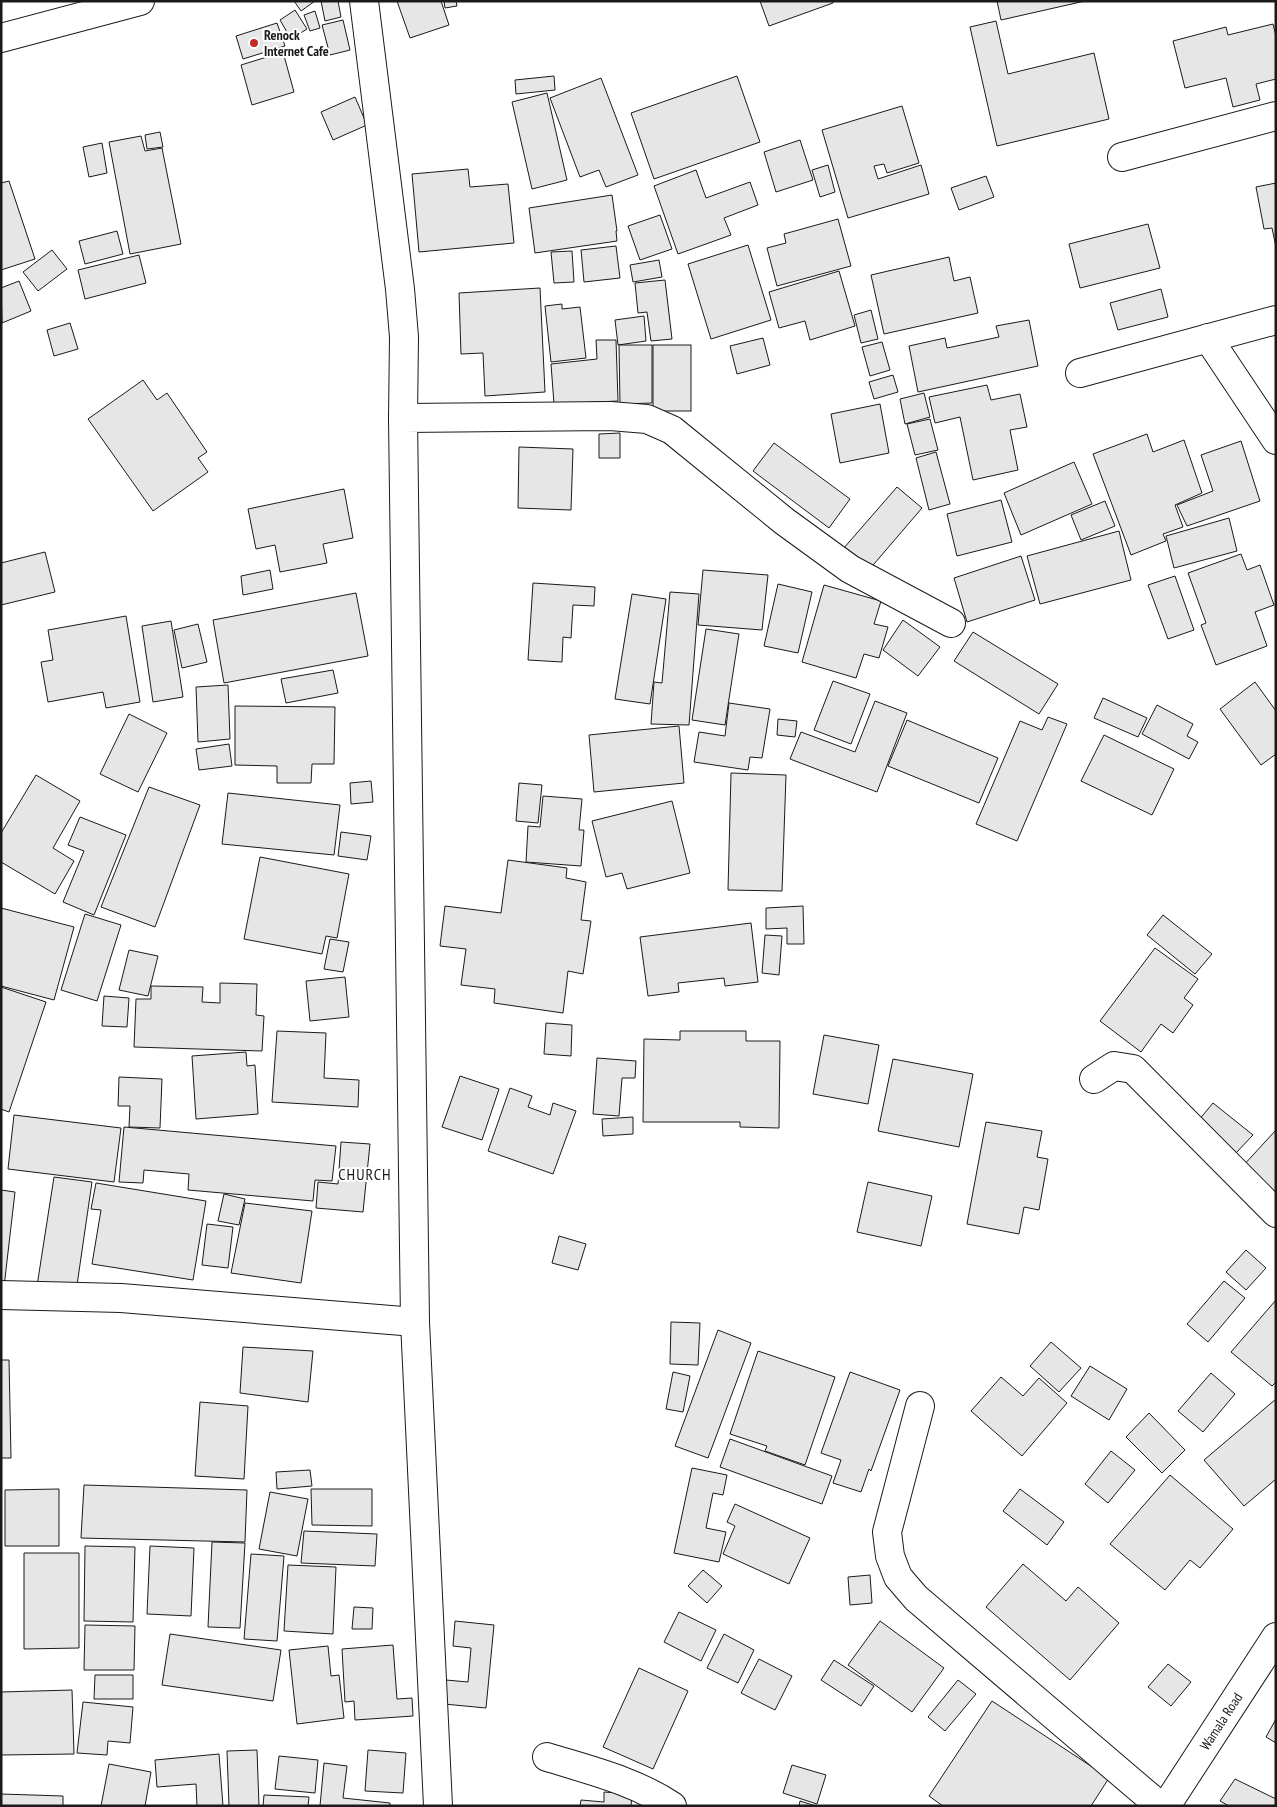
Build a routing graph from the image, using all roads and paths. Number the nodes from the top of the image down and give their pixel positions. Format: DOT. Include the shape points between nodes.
graph roads {
  1 [pos="140,1"];
  2 [pos="364,1"];
  3 [pos="1,38"];
  4 [pos="1276,116"];
  5 [pos="1122,157"];
  6 [pos="1276,320"];
  7 [pos="1208,338"];
  8 [pos="1080,373"];
  9 [pos="404,418"];
  10 [pos="1276,440"];
  11 [pos="951,623"];
  12 [pos="1094,1079"];
  13 [pos="1276,1213"];
  14 [pos="1,1295"];
  15 [pos="415,1322"];
  16 [pos="920,1406"];
  17 [pos="1276,1637"];
  18 [pos="547,1757"];
  19 [pos="438,1806"];
  20 [pos="672,1806"];
  21 [pos="1160,1806"];
  22 [pos="1166,1806"];
  1 -- 3 [label="street"];
  2 -- 9 [label="street" via="400,289 404,337"];
  4 -- 5 [label="street"];
  6 -- 7 [label="street"];
  7 -- 8 [label="street"];
  7 -- 10 [label="street"];
  9 -- 11 [label="street" via="610,416 647,419 672,430 784,521 850,568"];
  9 -- 15 [label="street"];
  12 -- 13 [label="street" via="1114,1066 1133,1069"];
  14 -- 15 [label="street" via="121,1298"];
  15 -- 19 [label="street"];
  16 -- 21 [label="street" via="887,1532 890,1556 898,1577 916,1598"];
  17 -- 22 [label="street, Wamala Road"];
  18 -- 20 [label="street" via="622,1782"];
}
